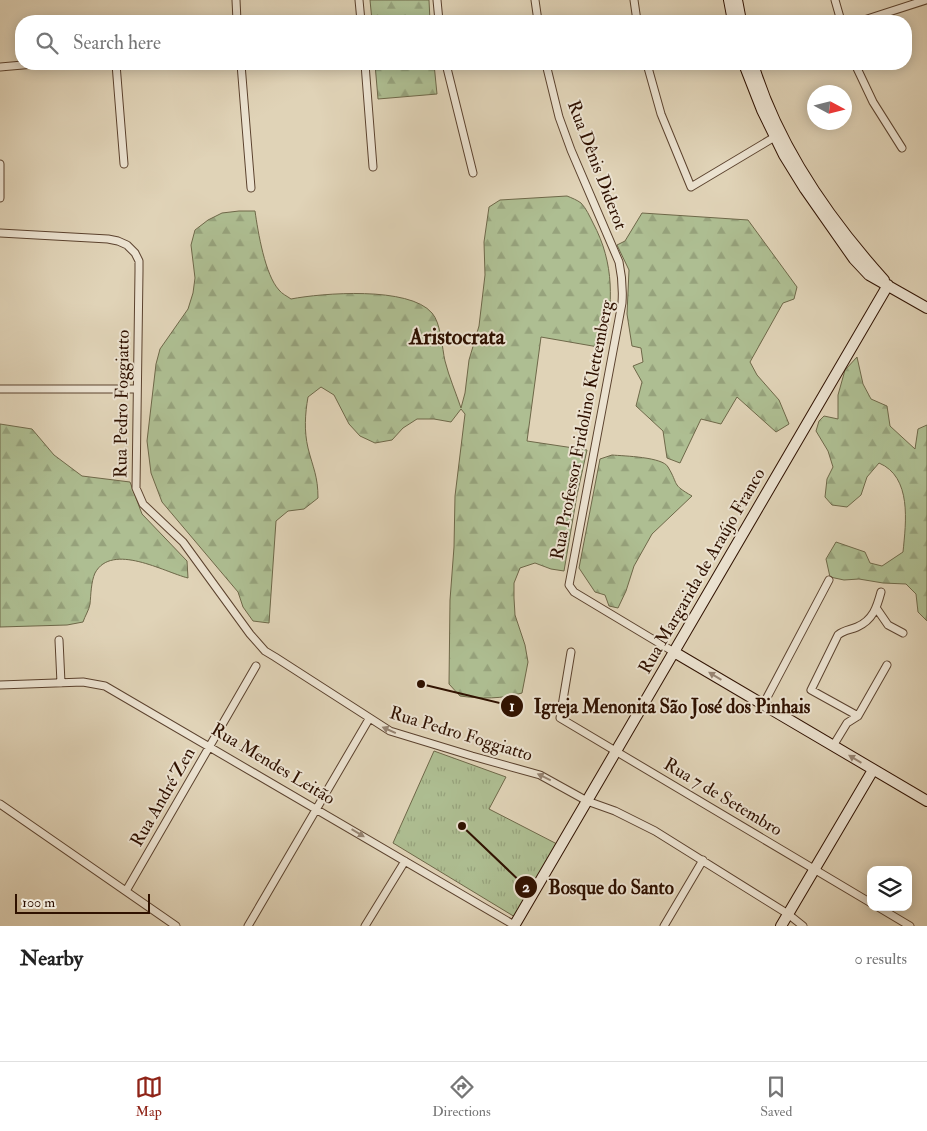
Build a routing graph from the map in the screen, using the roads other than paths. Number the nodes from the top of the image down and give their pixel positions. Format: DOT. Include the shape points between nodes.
graph roads {
  1 [pos="236,0"];
  2 [pos="360,0"];
  3 [pos="436,0"];
  4 [pos="535,0"];
  5 [pos="634,0"];
  6 [pos="730,0"];
  7 [pos="737,0"];
  8 [pos="835,0"];
  9 [pos="926,0"];
  10 [pos="237,15"];
  11 [pos="361,15"];
  12 [pos="438,15"];
  13 [pos="537,15"];
  14 [pos="636,15"];
  15 [pos="733,15"];
  16 [pos="740,15"];
  17 [pos="839,15"];
  18 [pos="880,15"];
  19 [pos="15,66"];
  20 [pos="0,67"];
  21 [pos="116,70"];
  22 [pos="241,70"];
  23 [pos="365,70"];
  24 [pos="447,70"];
  25 [pos="547,70"];
  26 [pos="649,70"];
  27 [pos="747,70"];
  28 [pos="755,70"];
  29 [pos="858,70"];
  30 [pos="778,136"];
  31 [pos="902,148"];
  32 [pos="0,164"];
  33 [pos="124,164"];
  34 [pos="373,166"];
  35 [pos="473,173"];
  36 [pos="251,188"];
  37 [pos="0,198"];
  38 [pos="0,233"];
  39 [pos="622,277"];
  40 [pos="888,285"];
  41 [pos="927,308"];
  42 [pos="0,389"];
  43 [pos="137,389"];
  44 [pos="828,580"];
  45 [pos="881,592"];
  46 [pos="877,609"];
  47 [pos="903,633"];
  48 [pos="59,640"];
  49 [pos="571,652"];
  50 [pos="674,652"];
  51 [pos="887,665"];
  52 [pos="256,666"];
  53 [pos="61,683"];
  54 [pos="0,685"];
  55 [pos="763,704"];
  56 [pos="858,716"];
  57 [pos="369,719"];
  58 [pos="210,746"];
  59 [pos="833,746"];
  60 [pos="616,751"];
  61 [pos="873,770"];
  62 [pos="587,801"];
  63 [pos="927,802"];
  64 [pos="0,804"];
  65 [pos="316,809"];
  66 [pos="702,860"];
  67 [pos="405,861"];
  68 [pos="815,869"];
  69 [pos="126,891"];
  70 [pos="867,901"];
  71 [pos="885,911"];
  72 [pos="788,914"];
  73 [pos="176,926"];
  74 [pos="248,926"];
  75 [pos="366,926"];
  76 [pos="514,926"];
  77 [pos="664,926"];
  78 [pos="781,926"];
  79 [pos="803,926"];
  80 [pos="910,926"];
  1 -- 10 [label="street"];
  2 -- 11 [label="street"];
  3 -- 12 [label="street"];
  4 -- 13 [label="street"];
  5 -- 14 [label="street"];
  6 -- 15 [label="street"];
  7 -- 16 [label="street"];
  8 -- 17 [label="street"];
  9 -- 18 [label="street"];
  19 -- 20 [label="street"];
  21 -- 33 [label="street"];
  22 -- 36 [label="street"];
  23 -- 34 [label="street"];
  24 -- 35 [label="street"];
  25 -- 39 [label="street, Rua Dênis Diderot" via="568,142 614,250"];
  26 -- 30 [label="street" via="661,114 691,187"];
  27 -- 30 [label="street"];
  28 -- 30 [label="street"];
  29 -- 31 [label="street" via="873,102"];
  30 -- 40 [label="street" via="850,240"];
  32 -- 37 [label="street"];
  38 -- 43 [label="street, Rua Pedro Foggiatto" via="108,239 127,245 135,253 140,271"];
  39 -- 50 [label="street, Rua Professor Fridolino Klettemberg" via="622,303 570,589"];
  40 -- 41 [label="street"];
  40 -- 50 [label="street, Rua Margarida de Araújo Franco"];
  42 -- 43 [label="street"];
  43 -- 57 [label="street, Rua Pedro Foggiatto" via="135,481 143,504 183,542 265,651"];
  44 -- 55 [label="street"];
  45 -- 46 [label="street"];
  46 -- 47 [label="street" via="888,625"];
  46 -- 56 [label="street" via="862,624 838,635 811,690"];
  48 -- 53 [label="street"];
  49 -- 60 [label="street, Rua 7 de Setembro" via="560,718"];
  55 -- 50 [label="street, one-way"];
  50 -- 60 [label="street, Rua Margarida de Araújo Franco"];
  51 -- 56 [label="street"];
  52 -- 58 [label="street, Rua André Zen"];
  53 -- 54 [label="street, Rua Mendes Leitão"];
  53 -- 58 [label="street, Rua Mendes Leitão" via="105,686"];
  55 -- 59 [label="street"];
  56 -- 59 [label="street" via="847,723"];
  62 -- 57 [label="street, Rua Pedro Foggiatto, one-way" via="540,775 398,734"];
  57 -- 65 [label="street"];
  58 -- 65 [label="street, Rua Mendes Leitão"];
  58 -- 69 [label="street, Rua André Zen"];
  61 -- 59 [label="street, one-way"];
  60 -- 62 [label="street, Rua Margarida de Araújo Franco"];
  60 -- 68 [label="street, Rua 7 de Setembro"];
  61 -- 63 [label="street"];
  61 -- 68 [label="street"];
  62 -- 66 [label="street, Rua Pedro Foggiatto" via="655,830"];
  62 -- 76 [label="street, Rua Margarida de Araújo Franco"];
  64 -- 69 [label="street"];
  65 -- 67 [label="street, Rua Mendes Leitão, one-way"];
  65 -- 74 [label="street"];
  66 -- 72 [label="street, Rua Pedro Foggiatto"];
  66 -- 77 [label="street"];
  67 -- 75 [label="street"];
  67 -- 76 [label="street, Rua Mendes Leitão"];
  68 -- 70 [label="street, Rua 7 de Setembro"];
  68 -- 72 [label="street"];
  69 -- 73 [label="street"];
  71 -- 80 [label="street"];
  72 -- 78 [label="street"];
  72 -- 79 [label="street, Rua Pedro Foggiatto"];
}
